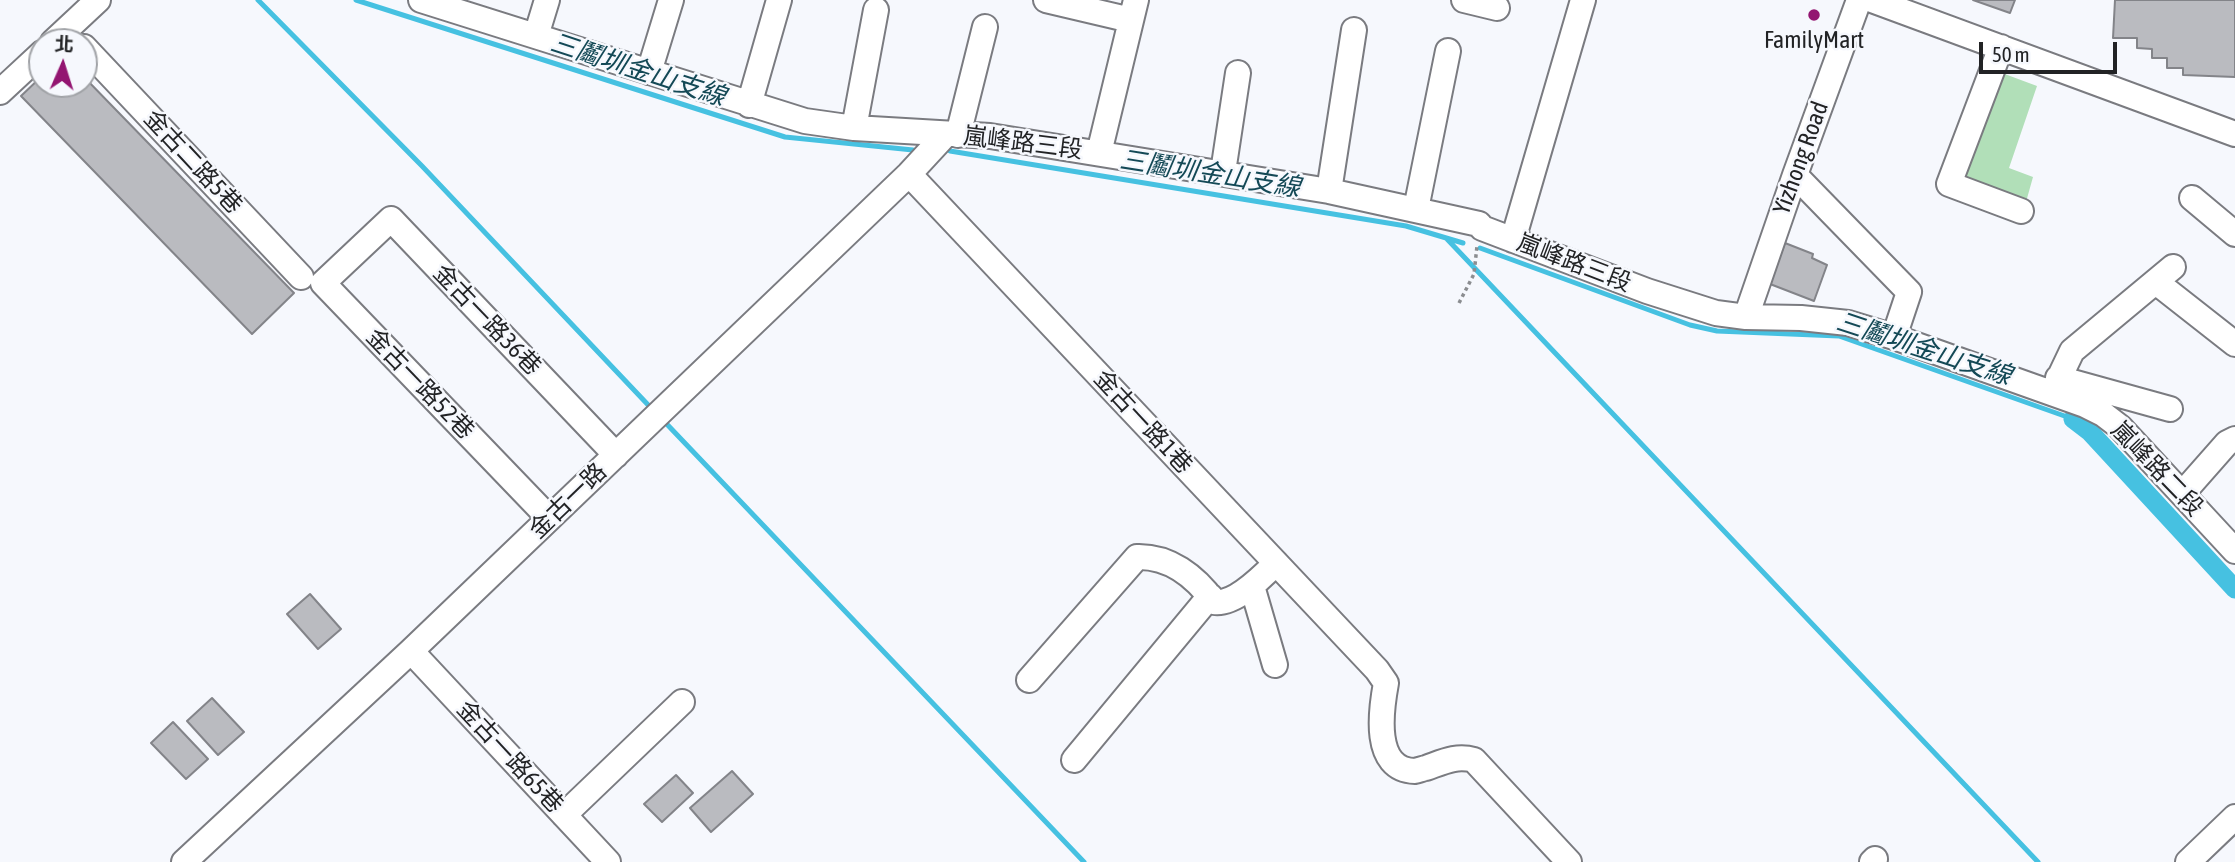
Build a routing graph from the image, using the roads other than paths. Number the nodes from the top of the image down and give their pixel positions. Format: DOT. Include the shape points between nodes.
graph roads {
  1 [pos="98,0"];
  2 [pos="423,0"];
  3 [pos="547,0"];
  4 [pos="671,0"];
  5 [pos="779,0"];
  6 [pos="1046,0"];
  7 [pos="1464,0"];
  8 [pos="1583,0"];
  9 [pos="1859,0"];
  10 [pos="1872,0"];
  11 [pos="1497,8"];
  12 [pos="876,10"];
  13 [pos="1134,10"];
  14 [pos="985,27"];
  15 [pos="79,28"];
  16 [pos="1354,30"];
  17 [pos="536,36"];
  18 [pos="2001,47"];
  19 [pos="1448,51"];
  20 [pos="28,66"];
  21 [pos="98,68"];
  22 [pos="649,72"];
  23 [pos="1238,73"];
  24 [pos="0,92"];
  25 [pos="749,105"];
  26 [pos="854,128"];
  27 [pos="952,134"];
  28 [pos="2235,134"];
  29 [pos="1099,153"];
  30 [pos="1223,172"];
  31 [pos="909,174"];
  32 [pos="1795,175"];
  33 [pos="1329,191"];
  34 [pos="2192,198"];
  35 [pos="1416,209"];
  36 [pos="2021,211"];
  37 [pos="2235,234"];
  38 [pos="1513,240"];
  39 [pos="358,251"];
  40 [pos="301,277"];
  41 [pos="1746,317"];
  42 [pos="1894,337"];
  43 [pos="2235,344"];
  44 [pos="2055,385"];
  45 [pos="2170,409"];
  46 [pos="2235,439"];
  47 [pos="616,454"];
  48 [pos="2182,494"];
  49 [pos="550,518"];
  50 [pos="2235,551"];
  51 [pos="1276,563"];
  52 [pos="1252,586"];
  53 [pos="1210,596"];
  54 [pos="411,651"];
  55 [pos="1275,665"];
  56 [pos="1029,680"];
  57 [pos="682,702"];
  58 [pos="1074,760"];
  59 [pos="564,815"];
  60 [pos="2235,817"];
  61 [pos="184,862"];
  62 [pos="608,862"];
  63 [pos="1569,862"];
  64 [pos="2188,862"];
  1 -- 15 [label="street"];
  2 -- 17 [label="street, 嵐峰路三段"];
  3 -- 17 [label="street"];
  4 -- 22 [label="street"];
  5 -- 25 [label="street"];
  6 -- 13 [label="street"];
  7 -- 11 [label="street"];
  8 -- 38 [label="street"];
  9 -- 32 [label="street, Yizhong Road"];
  10 -- 18 [label="street"];
  12 -- 26 [label="street"];
  13 -- 29 [label="street"];
  14 -- 27 [label="street"];
  16 -- 33 [label="street"];
  17 -- 22 [label="street, 嵐峰路三段"];
  18 -- 28 [label="street"];
  18 -- 36 [label="street" via="1949,184"];
  19 -- 35 [label="street"];
  20 -- 24 [label="street"];
  21 -- 40 [label="street, 金古二路5巷"];
  22 -- 25 [label="street, 嵐峰路三段"];
  23 -- 30 [label="street"];
  25 -- 26 [label="street, 嵐峰路三段" via="805,121"];
  26 -- 27 [label="street, 嵐峰路三段"];
  27 -- 29 [label="street, 嵐峰路三段"];
  27 -- 31 [label="street, 金古一路"];
  29 -- 30 [label="street, 嵐峰路三段"];
  30 -- 33 [label="street, 嵐峰路三段"];
  31 -- 47 [label="street, 金古一路"];
  31 -- 51 [label="street, 金古一路1巷"];
  32 -- 41 [label="street, Yizhong Road"];
  32 -- 42 [label="street" via="1909,292"];
  33 -- 35 [label="street, 嵐峰路三段"];
  34 -- 37 [label="street"];
  35 -- 38 [label="street, 嵐峰路三段" via="1479,224"];
  38 -- 41 [label="street, 嵐峰路三段" via="1647,291 1716,313"];
  39 -- 47 [label="street, 金古一路36巷" via="391,219"];
  39 -- 49 [label="street, 金古一路52巷" via="323,283"];
  41 -- 42 [label="street, 嵐峰路二段" via="1849,323"];
  42 -- 44 [label="street, 嵐峰路二段"];
  43 -- 44 [label="street" via="2165,274 2072,351"];
  44 -- 45 [label="street"];
  44 -- 48 [label="street, 嵐峰路二段" via="2120,427"];
  46 -- 48 [label="street"];
  47 -- 49 [label="street, 金古一路"];
  48 -- 50 [label="street, 嵐峰路二段"];
  49 -- 54 [label="street, 金古一路"];
  51 -- 52 [label="street"];
  51 -- 63 [label="street, 金古一路1巷" via="1386,683 1381,710 1383,746 1396,765 1416,771 1461,756 1474,760"];
  52 -- 53 [label="street" via="1222,603"];
  52 -- 55 [label="street"];
  53 -- 56 [label="street" via="1171,563 1137,557"];
  53 -- 58 [label="street"];
  54 -- 59 [label="street, 金古一路65巷"];
  54 -- 61 [label="street, 金古一路"];
  57 -- 59 [label="street"];
  59 -- 62 [label="street, 金古一路65巷"];
  60 -- 64 [label="street"];
}
